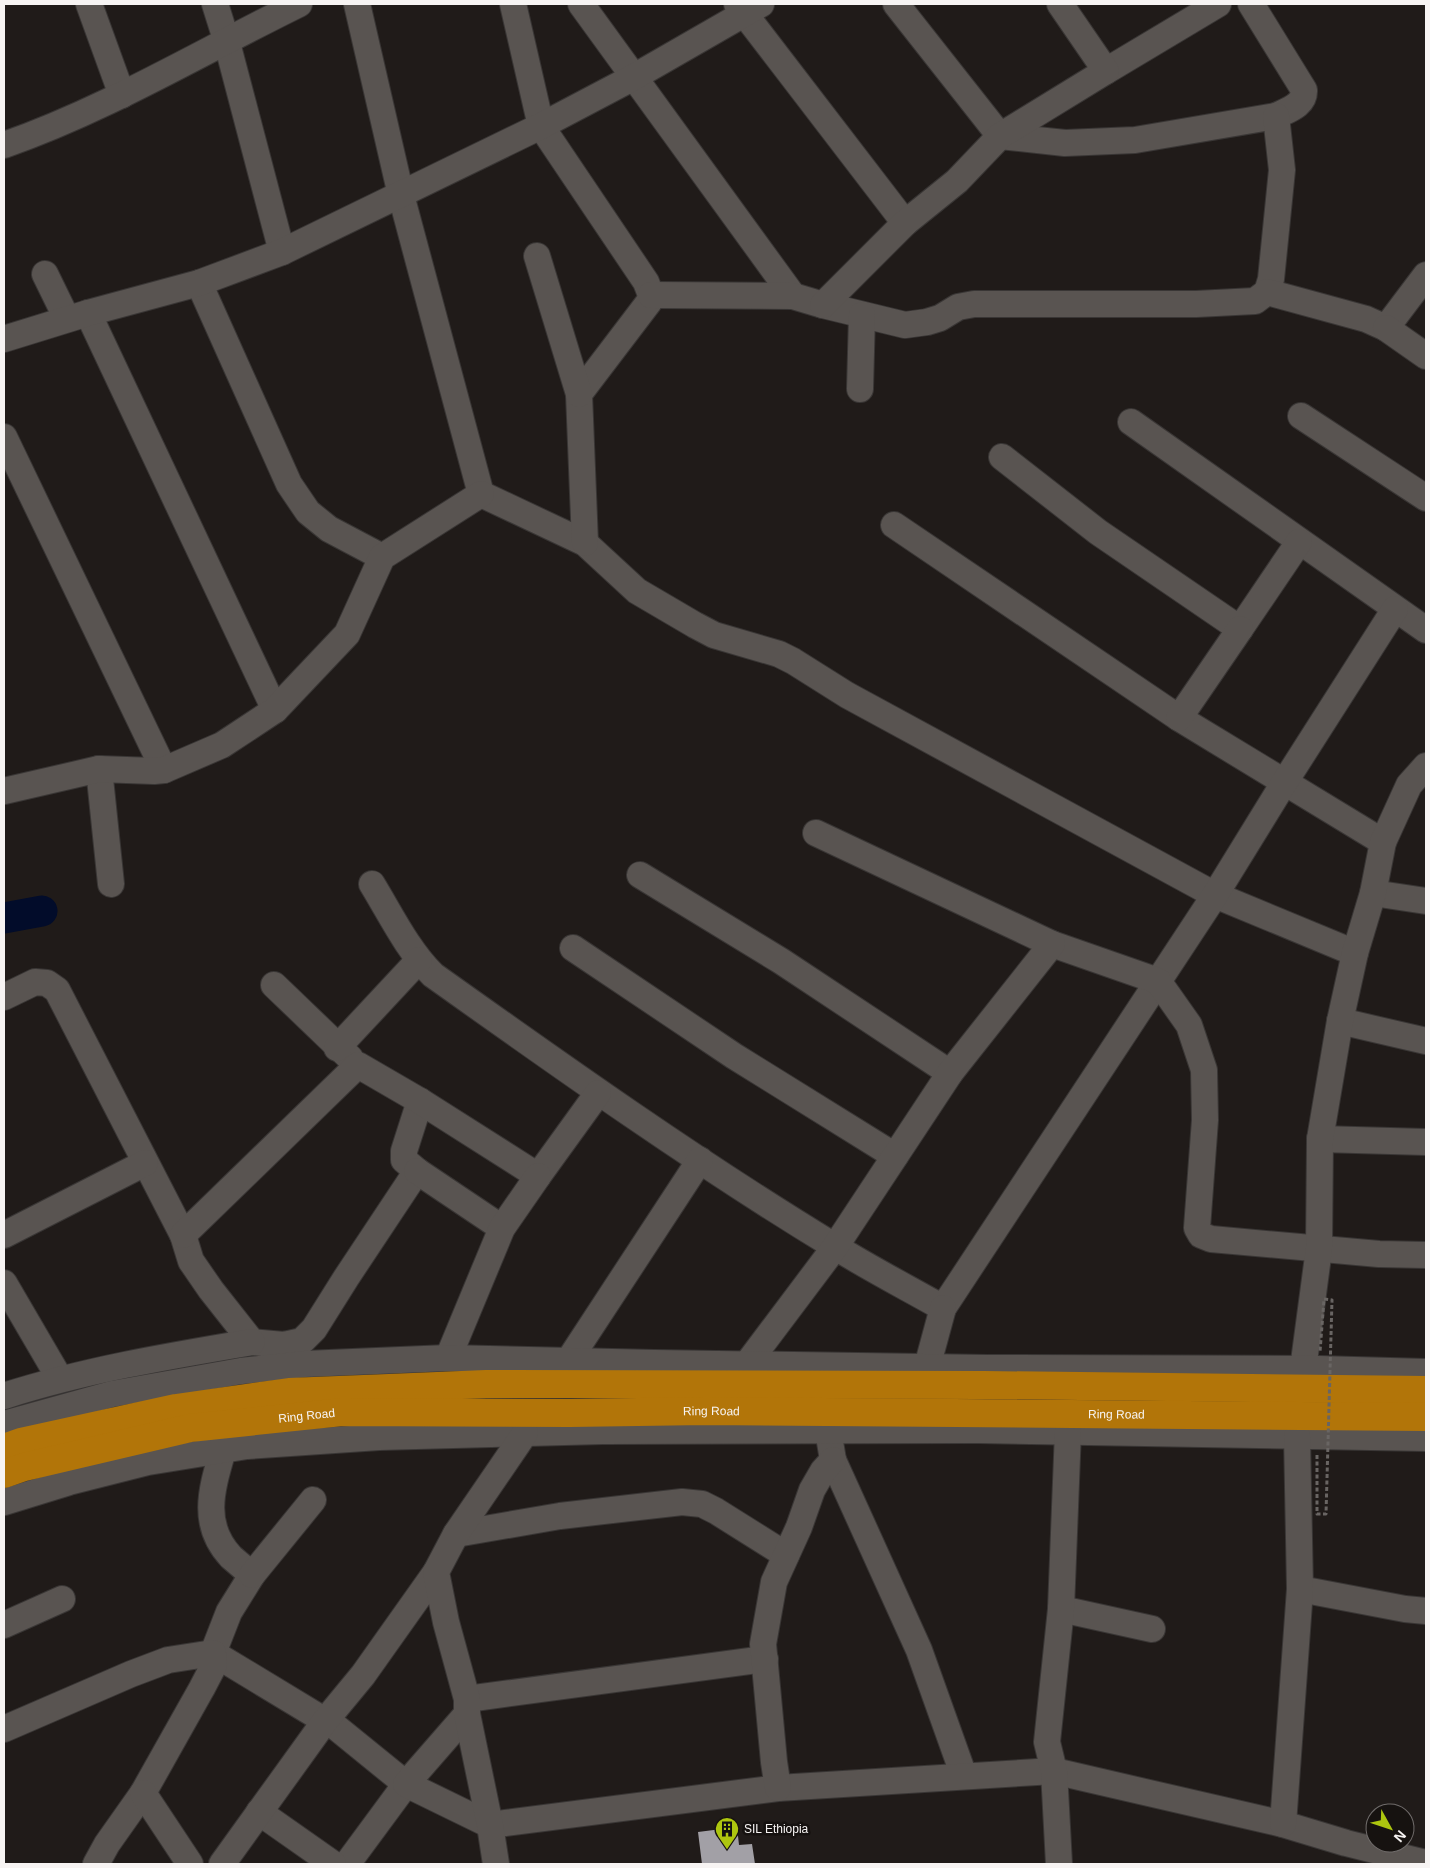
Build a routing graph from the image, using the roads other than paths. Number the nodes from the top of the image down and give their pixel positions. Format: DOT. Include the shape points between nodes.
graph roads {
  1 [pos="89,4"];
  2 [pos="215,4"];
  3 [pos="299,4"];
  4 [pos="357,4"];
  5 [pos="513,4"];
  6 [pos="581,4"];
  7 [pos="896,4"];
  8 [pos="1060,4"];
  9 [pos="1218,4"];
  10 [pos="1251,4"];
  11 [pos="747,7"];
  12 [pos="226,39"];
  13 [pos="1106,71"];
  14 [pos="634,77"];
  15 [pos="122,95"];
  16 [pos="1276,116"];
  17 [pos="541,126"];
  18 [pos="1000,136"];
  19 [pos="4,145"];
  20 [pos="402,195"];
  21 [pos="905,223"];
  22 [pos="282,252"];
  23 [pos="537,256"];
  24 [pos="45,274"];
  25 [pos="199,283"];
  26 [pos="1422,290"];
  27 [pos="1267,292"];
  28 [pos="651,294"];
  29 [pos="793,296"];
  30 [pos="823,305"];
  31 [pos="862,315"];
  32 [pos="77,316"];
  33 [pos="1386,328"];
  34 [pos="4,339"];
  35 [pos="1426,356"];
  36 [pos="860,389"];
  37 [pos="579,394"];
  38 [pos="1301,416"];
  39 [pos="1131,422"];
  40 [pos="4,437"];
  41 [pos="1002,456"];
  42 [pos="481,494"];
  43 [pos="1426,498"];
  44 [pos="894,525"];
  45 [pos="1299,542"];
  46 [pos="585,544"];
  47 [pos="382,557"];
  48 [pos="1395,609"];
  49 [pos="1240,629"];
  50 [pos="1426,630"];
  51 [pos="275,710"];
  52 [pos="1179,718"];
  53 [pos="1426,766"];
  54 [pos="99,769"];
  55 [pos="164,770"];
  56 [pos="1284,782"];
  57 [pos="4,790"];
  58 [pos="816,833"];
  59 [pos="1383,842"];
  60 [pos="640,875"];
  61 [pos="112,884"];
  62 [pos="372,884"];
  63 [pos="1373,893"];
  64 [pos="1215,895"];
  65 [pos="1426,901"];
  66 [pos="1052,944"];
  67 [pos="573,948"];
  68 [pos="1355,953"];
  69 [pos="419,960"];
  70 [pos="1158,981"];
  71 [pos="274,985"];
  72 [pos="4,997"];
  73 [pos="1340,1021"];
  74 [pos="1426,1041"];
  75 [pos="338,1048"];
  76 [pos="358,1065"];
  77 [pos="950,1073"];
  78 [pos="598,1092"];
  79 [pos="420,1101"];
  80 [pos="1320,1138"];
  81 [pos="1426,1142"];
  82 [pos="895,1156"];
  83 [pos="700,1160"];
  84 [pos="145,1163"];
  85 [pos="417,1171"];
  86 [pos="538,1176"];
  87 [pos="502,1228"];
  88 [pos="4,1235"];
  89 [pos="183,1235"];
  90 [pos="835,1247"];
  91 [pos="1319,1248"];
  92 [pos="1426,1255"];
  93 [pos="4,1283"];
  94 [pos="943,1308"];
  95 [pos="252,1342"];
  96 [pos="448,1358"];
  97 [pos="569,1360"];
  98 [pos="1311,1360"];
  99 [pos="746,1364"];
  100 [pos="927,1367"];
  101 [pos="1426,1372"];
  102 [pos="60,1379"];
  103 [pos="1426,1390"];
  104 [pos="4,1396"];
  105 [pos="1426,1417"];
  106 [pos="4,1424"];
  107 [pos="828,1430"];
  108 [pos="1068,1431"];
  109 [pos="525,1433"];
  110 [pos="1297,1436"];
  111 [pos="1426,1438"];
  112 [pos="4,1448"];
  113 [pos="223,1450"];
  114 [pos="833,1460"];
  115 [pos="4,1474"];
  116 [pos="314,1500"];
  117 [pos="4,1502"];
  118 [pos="456,1534"];
  119 [pos="786,1555"];
  120 [pos="436,1572"];
  121 [pos="252,1575"];
  122 [pos="1300,1589"];
  123 [pos="62,1599"];
  124 [pos="1061,1609"];
  125 [pos="1426,1611"];
  126 [pos="4,1625"];
  127 [pos="1152,1629"];
  128 [pos="213,1652"];
  129 [pos="765,1659"];
  130 [pos="467,1707"];
  131 [pos="325,1721"];
  132 [pos="4,1729"];
  133 [pos="1054,1771"];
  134 [pos="964,1776"];
  135 [pos="406,1784"];
  136 [pos="778,1788"];
  137 [pos="142,1793"];
  138 [pos="260,1812"];
  139 [pos="1283,1824"];
  140 [pos="490,1825"];
  141 [pos="365,1839"];
  142 [pos="1426,1863"];
  143 [pos="96,1864"];
  144 [pos="190,1864"];
  145 [pos="222,1864"];
  146 [pos="333,1864"];
  147 [pos="347,1864"];
  148 [pos="371,1864"];
  149 [pos="496,1864"];
  150 [pos="1059,1864"];
  1 -- 15 [label="street"];
  2 -- 12 [label="street"];
  3 -- 12 [label="street"];
  4 -- 20 [label="street"];
  5 -- 17 [label="street"];
  6 -- 14 [label="street"];
  7 -- 18 [label="street"];
  8 -- 13 [label="street"];
  9 -- 13 [label="street"];
  10 -- 16 [label="street" via="1304,90 1301,101"];
  11 -- 14 [label="street"];
  11 -- 21 [label="street"];
  12 -- 15 [label="street"];
  12 -- 22 [label="street"];
  13 -- 18 [label="street"];
  14 -- 17 [label="street"];
  14 -- 29 [label="street"];
  15 -- 19 [label="street"];
  16 -- 18 [label="street" via="1135,140 1065,143"];
  16 -- 27 [label="street" via="1282,170"];
  17 -- 20 [label="street"];
  17 -- 28 [label="street"];
  18 -- 21 [label="street" via="958,181"];
  20 -- 22 [label="street"];
  20 -- 42 [label="street"];
  21 -- 30 [label="street"];
  22 -- 25 [label="street"];
  23 -- 37 [label="street"];
  24 -- 32 [label="street"];
  25 -- 32 [label="street"];
  25 -- 47 [label="street" via="289,484 308,512 329,529"];
  26 -- 33 [label="street"];
  27 -- 31 [label="street" via="1255,301 1196,304 974,304 958,307 940,318 905,325"];
  27 -- 33 [label="street" via="1366,319"];
  28 -- 29 [label="street"];
  28 -- 37 [label="street" via="649,302"];
  29 -- 30 [label="street"];
  30 -- 31 [label="street"];
  31 -- 36 [label="street"];
  32 -- 34 [label="street"];
  32 -- 51 [label="street"];
  33 -- 35 [label="street"];
  37 -- 46 [label="street"];
  38 -- 43 [label="street"];
  39 -- 45 [label="street"];
  40 -- 55 [label="street"];
  41 -- 49 [label="street" via="1098,532"];
  42 -- 46 [label="street"];
  42 -- 47 [label="street"];
  44 -- 52 [label="street"];
  45 -- 48 [label="street"];
  45 -- 49 [label="street"];
  46 -- 64 [label="street" via="638,591 695,625 714,635 793,660 847,696"];
  47 -- 51 [label="street" via="347,634"];
  48 -- 50 [label="street"];
  48 -- 56 [label="street"];
  49 -- 52 [label="street"];
  51 -- 55 [label="street" via="222,745"];
  52 -- 56 [label="street"];
  53 -- 59 [label="street" via="1409,786"];
  54 -- 55 [label="street"];
  54 -- 57 [label="street"];
  54 -- 61 [label="street"];
  56 -- 59 [label="street"];
  56 -- 64 [label="street"];
  58 -- 66 [label="street"];
  59 -- 63 [label="street"];
  60 -- 77 [label="street" via="781,961"];
  62 -- 69 [label="street"];
  63 -- 65 [label="street"];
  63 -- 68 [label="street"];
  64 -- 68 [label="street"];
  64 -- 70 [label="street"];
  66 -- 70 [label="street"];
  66 -- 77 [label="street"];
  67 -- 82 [label="street" via="734,1056"];
  68 -- 73 [label="street"];
  69 -- 75 [label="street"];
  69 -- 78 [label="street" via="433,975"];
  70 -- 91 [label="street" via="1189,1025 1204,1070 1205,1120 1198,1228 1201,1235 1211,1239"];
  70 -- 94 [label="street"];
  71 -- 75 [label="street"];
  72 -- 84 [label="street" via="35,982 46,983 57,990"];
  73 -- 74 [label="street"];
  73 -- 80 [label="street"];
  75 -- 76 [label="street"];
  76 -- 79 [label="street"];
  76 -- 89 [label="street"];
  77 -- 82 [label="street"];
  78 -- 83 [label="street"];
  78 -- 86 [label="street"];
  79 -- 85 [label="street" via="404,1151 404,1160"];
  79 -- 86 [label="street"];
  80 -- 81 [label="street"];
  80 -- 91 [label="street"];
  82 -- 90 [label="street"];
  83 -- 90 [label="street"];
  83 -- 97 [label="street"];
  84 -- 88 [label="street"];
  84 -- 89 [label="street"];
  85 -- 87 [label="street"];
  85 -- 95 [label="street" via="314,1329 302,1341 284,1345"];
  86 -- 87 [label="street"];
  87 -- 96 [label="street"];
  89 -- 95 [label="street" via="191,1261"];
  90 -- 94 [label="street"];
  90 -- 99 [label="street"];
  91 -- 92 [label="street"];
  91 -- 98 [label="street"];
  93 -- 102 [label="street"];
  94 -- 100 [label="street"];
  95 -- 102 [label="street"];
  96 -- 97 [label="street"];
  96 -- 106 [label="street" via="305,1364 241,1371 112,1394"];
  97 -- 99 [label="street"];
  98 -- 100 [label="street"];
  98 -- 101 [label="street"];
  99 -- 100 [label="street"];
  102 -- 104 [label="street"];
  103 -- 112 [label="highway, Ring Road" via="486,1384 289,1392 176,1408"];
  105 -- 115 [label="highway, Ring Road" via="716,1411 342,1412 190,1428"];
  107 -- 108 [label="street"];
  107 -- 109 [label="street"];
  107 -- 114 [label="street"];
  108 -- 110 [label="street"];
  108 -- 124 [label="street"];
  109 -- 113 [label="street" via="379,1437"];
  109 -- 118 [label="street"];
  110 -- 111 [label="street"];
  110 -- 122 [label="street"];
  113 -- 117 [label="street" via="148,1462"];
  113 -- 121 [label="street" via="212,1488 211,1511 217,1536 230,1556"];
  114 -- 119 [label="street" via="812,1490"];
  114 -- 134 [label="street" via="919,1650"];
  116 -- 121 [label="street"];
  118 -- 119 [label="street" via="560,1516 682,1502 702,1504 716,1511"];
  118 -- 120 [label="street"];
  119 -- 129 [label="street" via="774,1582 763,1644"];
  120 -- 130 [label="street"];
  120 -- 131 [label="street" via="363,1675"];
  121 -- 128 [label="street" via="229,1612"];
  122 -- 125 [label="street"];
  122 -- 139 [label="street"];
  123 -- 126 [label="street"];
  124 -- 127 [label="street"];
  124 -- 133 [label="street" via="1047,1742"];
  128 -- 131 [label="street"];
  128 -- 132 [label="street" via="168,1660"];
  128 -- 137 [label="street" via="214,1665"];
  129 -- 130 [label="street"];
  129 -- 136 [label="street"];
  130 -- 135 [label="street"];
  130 -- 140 [label="street"];
  131 -- 135 [label="street"];
  131 -- 138 [label="street"];
  133 -- 134 [label="street"];
  133 -- 139 [label="street"];
  133 -- 150 [label="street"];
  134 -- 136 [label="street"];
  135 -- 140 [label="street"];
  135 -- 141 [label="street"];
  136 -- 140 [label="street"];
  137 -- 143 [label="street"];
  137 -- 144 [label="street"];
  138 -- 145 [label="street"];
  138 -- 146 [label="street"];
  139 -- 142 [label="street"];
  140 -- 149 [label="street"];
  141 -- 147 [label="street"];
  141 -- 148 [label="street"];
}
